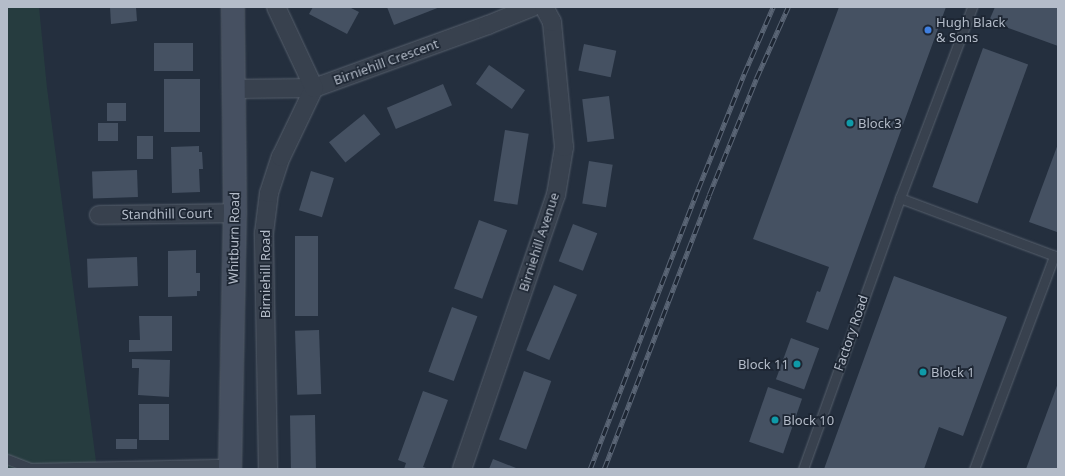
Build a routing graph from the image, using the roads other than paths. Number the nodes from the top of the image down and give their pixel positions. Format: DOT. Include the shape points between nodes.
graph roads {
  1 [pos="233,7"];
  2 [pos="276,7"];
  3 [pos="532,7"];
  4 [pos="544,7"];
  5 [pos="972,7"];
  6 [pos="314,88"];
  7 [pos="234,89"];
  8 [pos="900,198"];
  9 [pos="235,213"];
  10 [pos="99,215"];
  11 [pos="1056,256"];
  12 [pos="7,459"];
  13 [pos="230,466"];
  14 [pos="268,469"];
  15 [pos="462,469"];
  16 [pos="804,469"];
  17 [pos="974,469"];
  1 -- 7 [label="main road, Whitburn Road"];
  2 -- 6 [label="street"];
  3 -- 6 [label="street, Birniehill Crescent"];
  4 -- 15 [label="street, Birniehill Avenue" via="552,22 564,147 556,195"];
  5 -- 8 [label="lane, Factory Road"];
  6 -- 7 [label="street, Birniehill Crescent"];
  6 -- 14 [label="street, Birniehill Road" via="281,157 269,193 264,233"];
  7 -- 9 [label="main road, Whitburn Road"];
  8 -- 11 [label="lane"];
  8 -- 16 [label="lane, Factory Road"];
  9 -- 10 [label="street, Standhill Court"];
  9 -- 13 [label="main road, Whitburn Road"];
  11 -- 17 [label="lane"];
  12 -- 13 [label="lane" via="30,468"];
}
